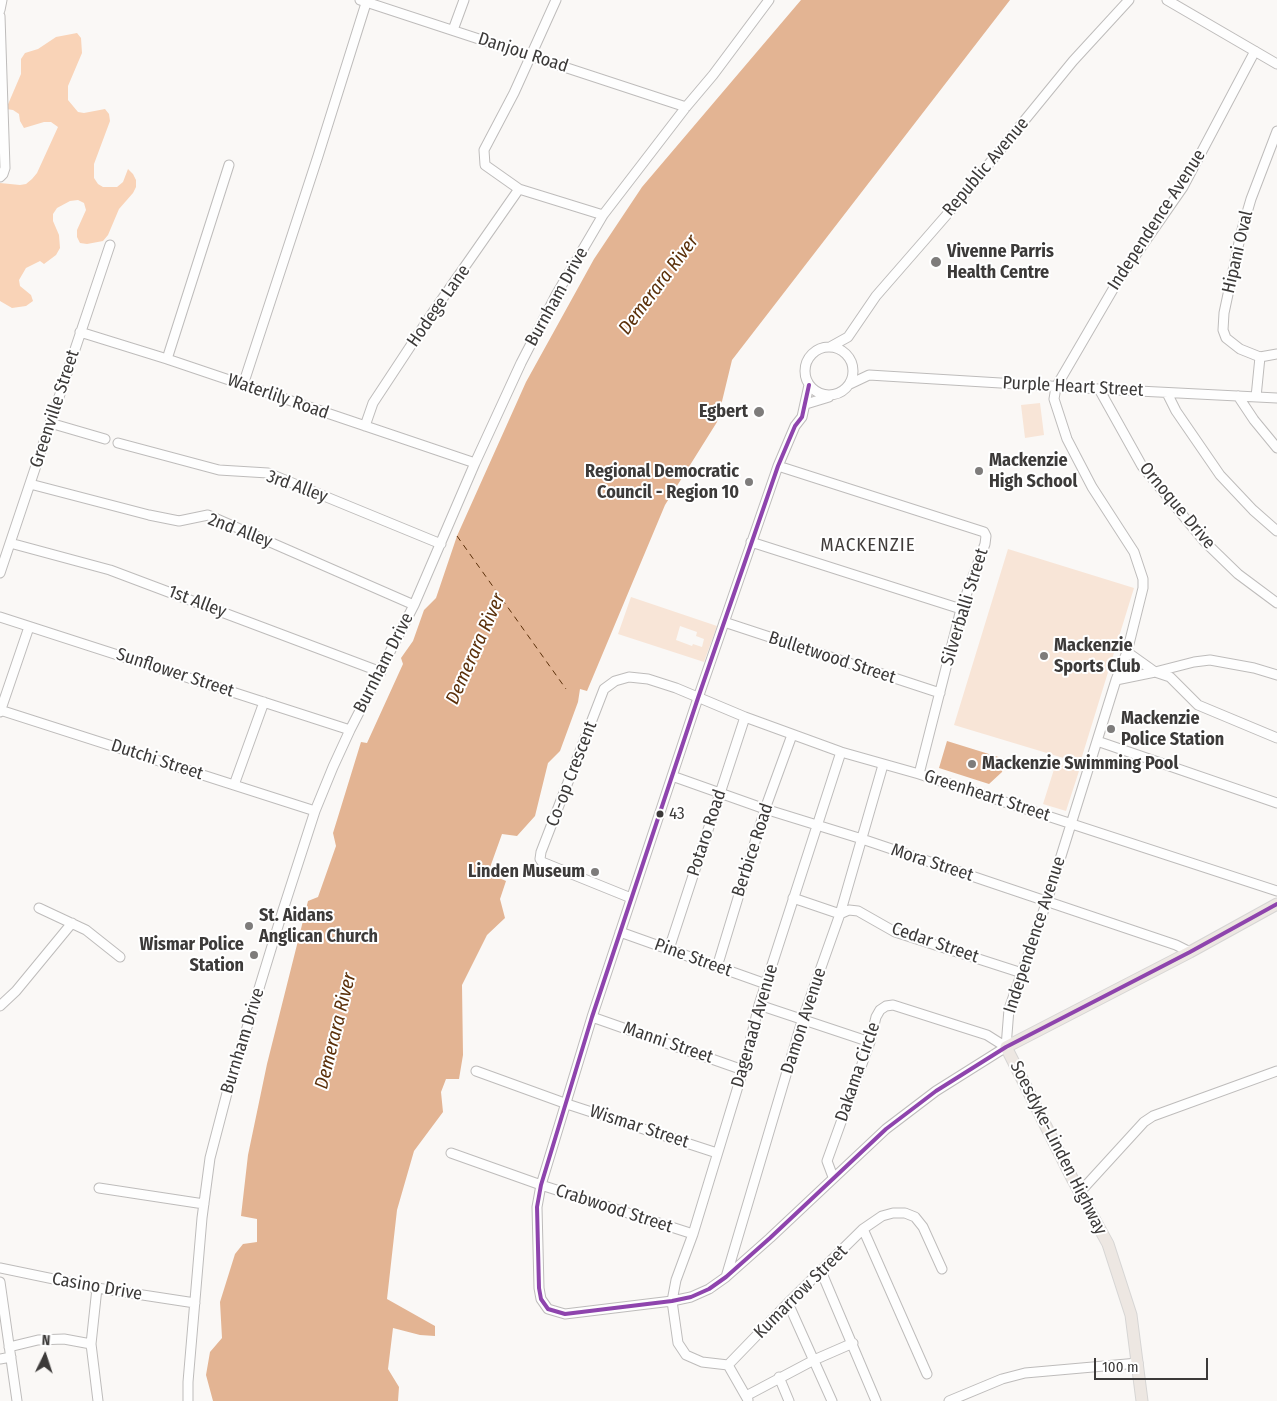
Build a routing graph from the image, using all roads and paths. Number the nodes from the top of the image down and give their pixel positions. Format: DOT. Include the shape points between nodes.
graph roads {
  1 [pos="2,0"];
  2 [pos="464,0"];
  3 [pos="556,0"];
  4 [pos="769,0"];
  5 [pos="1129,0"];
  6 [pos="1167,0"];
  7 [pos="364,1"];
  8 [pos="0,10"];
  9 [pos="0,16"];
  10 [pos="453,30"];
  11 [pos="1255,51"];
  12 [pos="532,55"];
  13 [pos="1277,64"];
  14 [pos="686,107"];
  15 [pos="1277,131"];
  16 [pos="229,165"];
  17 [pos="0,177"];
  18 [pos="519,189"];
  19 [pos="603,215"];
  20 [pos="110,245"];
  21 [pos="80,332"];
  22 [pos="848,337"];
  23 [pos="830,347"];
  24 [pos="1277,354"];
  25 [pos="1260,357"];
  26 [pos="166,359"];
  27 [pos="850,359"];
  28 [pos="869,375"];
  29 [pos="850,384"];
  30 [pos="242,385"];
  31 [pos="810,385"];
  32 [pos="1056,387"];
  33 [pos="1099,390"];
  34 [pos="1167,393"];
  35 [pos="835,395"];
  36 [pos="1238,396"];
  37 [pos="1256,397"];
  38 [pos="1277,398"];
  39 [pos="806,404"];
  40 [pos="50,423"];
  41 [pos="365,426"];
  42 [pos="105,439"];
  43 [pos="118,443"];
  44 [pos="1277,448"];
  45 [pos="475,463"];
  46 [pos="778,466"];
  47 [pos="30,484"];
  48 [pos="1277,531"];
  49 [pos="751,542"];
  50 [pos="10,543"];
  51 [pos="441,544"];
  52 [pos="0,573"];
  53 [pos="1277,603"];
  54 [pos="414,605"];
  55 [pos="961,609"];
  56 [pos="0,617"];
  57 [pos="724,622"];
  58 [pos="29,627"];
  59 [pos="1127,652"];
  60 [pos="380,672"];
  61 [pos="1156,672"];
  62 [pos="1277,675"];
  63 [pos="1116,680"];
  64 [pos="940,694"];
  65 [pos="698,698"];
  66 [pos="264,702"];
  67 [pos="0,710"];
  68 [pos="745,717"];
  69 [pos="350,730"];
  70 [pos="792,735"];
  71 [pos="1277,738"];
  72 [pos="1097,742"];
  73 [pos="841,752"];
  74 [pos="883,765"];
  75 [pos="919,774"];
  76 [pos="672,776"];
  77 [pos="234,785"];
  78 [pos="720,794"];
  79 [pos="1277,803"];
  80 [pos="765,809"];
  81 [pos="314,811"];
  82 [pos="1071,823"];
  83 [pos="816,825"];
  84 [pos="862,840"];
  85 [pos="1277,890"];
  86 [pos="631,898"];
  87 [pos="793,898"];
  88 [pos="1046,901"];
  89 [pos="1277,904"];
  90 [pos="39,908"];
  91 [pos="840,914"];
  92 [pos="72,923"];
  93 [pos="620,932"];
  94 [pos="669,949"];
  95 [pos="1190,952"];
  96 [pos="120,957"];
  97 [pos="717,967"];
  98 [pos="1022,973"];
  99 [pos="766,984"];
  100 [pos="759,1005"];
  101 [pos="0,1006"];
  102 [pos="592,1017"];
  103 [pos="802,1021"];
  104 [pos="870,1042"];
  105 [pos="1006,1047"];
  106 [pos="743,1070"];
  107 [pos="476,1071"];
  108 [pos="1277,1071"];
  109 [pos="567,1104"];
  110 [pos="450,1153"];
  111 [pos="717,1153"];
  112 [pos="833,1177"];
  113 [pos="541,1185"];
  114 [pos="98,1188"];
  115 [pos="1080,1192"];
  116 [pos="204,1204"];
  117 [pos="864,1229"];
  118 [pos="693,1234"];
  119 [pos="0,1268"];
  120 [pos="942,1269"];
  121 [pos="821,1271"];
  122 [pos="726,1277"];
  123 [pos="0,1282"];
  124 [pos="98,1288"];
  125 [pos="672,1301"];
  126 [pos="195,1303"];
  127 [pos="788,1303"];
  128 [pos="853,1343"];
  129 [pos="91,1344"];
  130 [pos="9,1347"];
  131 [pos="11,1357"];
  132 [pos="0,1359"];
  133 [pos="814,1360"];
  134 [pos="1138,1363"];
  135 [pos="728,1365"];
  136 [pos="927,1374"];
  137 [pos="779,1377"];
  138 [pos="748,1398"];
  139 [pos="17,1401"];
  140 [pos="98,1401"];
  141 [pos="188,1401"];
  142 [pos="789,1401"];
  143 [pos="832,1401"];
  144 [pos="876,1401"];
  145 [pos="949,1401"];
  146 [pos="1142,1401"];
  1 -- 8 [label="street"];
  2 -- 10 [label="street"];
  3 -- 12 [label="street"];
  4 -- 14 [label="street, Burnham Drive"];
  5 -- 22 [label="street, Republic Avenue" via="1073,61 876,296"];
  6 -- 11 [label="street"];
  7 -- 10 [label="street, Danjou Road"];
  7 -- 30 [label="street" via="318,156"];
  9 -- 17 [label="street" via="5,168"];
  10 -- 12 [label="street, Danjou Road"];
  11 -- 13 [label="street"];
  11 -- 32 [label="street, Independence Avenue" via="1183,187 1119,279"];
  12 -- 14 [label="street, Danjou Road"];
  12 -- 18 [label="street" via="484,150 485,164"];
  14 -- 19 [label="street, Burnham Drive"];
  15 -- 25 [label="street, Hipani Oval" via="1248,207 1224,313 1226,338 1240,349"];
  16 -- 26 [label="street"];
  18 -- 19 [label="street"];
  18 -- 41 [label="street, Hodege Lane" via="373,403"];
  19 -- 45 [label="street, Burnham Drive" via="556,295"];
  20 -- 21 [label="street, Greenville Street"];
  21 -- 26 [label="street, Waterlily Road"];
  21 -- 40 [label="street, Greenville Street"];
  22 -- 23 [label="street, Republic Avenue"];
  22 -- 27 [label="street"];
  23 -- 27 [label="street" via="843,351"];
  23 -- 31 [label="street" via="821,348 808,360 805,368"];
  24 -- 25 [label="street"];
  25 -- 37 [label="street"];
  26 -- 30 [label="street, Waterlily Road"];
  27 -- 28 [label="street"];
  27 -- 29 [label="street" via="853,377"];
  28 -- 29 [label="street, Purple Heart Street"];
  28 -- 32 [label="street, Purple Heart Street"];
  29 -- 35 [label="street"];
  30 -- 41 [label="street, Waterlily Road"];
  31 -- 35 [label="street" via="816,392"];
  31 -- 39 [label="street"];
  32 -- 33 [label="street, Purple Heart Street"];
  32 -- 59 [label="street, Independence Avenue" via="1054,399 1067,439 1140,567 1143,588"];
  33 -- 34 [label="street, Purple Heart Street"];
  33 -- 53 [label="street, Ornoque Drive" via="1142,466 1204,541 1238,574"];
  34 -- 36 [label="street, Purple Heart Street"];
  34 -- 48 [label="street" via="1220,475"];
  35 -- 39 [label="street"];
  36 -- 37 [label="street, Purple Heart Street"];
  36 -- 44 [label="street"];
  37 -- 38 [label="street, Purple Heart Street"];
  39 -- 46 [label="street"];
  40 -- 42 [label="street"];
  40 -- 47 [label="street, Greenville Street"];
  41 -- 45 [label="street, Waterlily Road"];
  43 -- 51 [label="street, 3rd Alley" via="219,470 268,473"];
  45 -- 51 [label="street, Burnham Drive"];
  46 -- 49 [label="street"];
  46 -- 55 [label="street, Silverballi Street" via="984,532 985,544"];
  47 -- 50 [label="street, Greenville Street"];
  47 -- 54 [label="street, 2nd Alley" via="149,516 179,521 208,515"];
  49 -- 55 [label="street"];
  49 -- 57 [label="street"];
  50 -- 52 [label="street, Greenville Street"];
  50 -- 60 [label="street, 1st Alley" via="118,572"];
  51 -- 54 [label="street, Burnham Drive"];
  54 -- 60 [label="street, Burnham Drive"];
  55 -- 64 [label="street, Silverballi Street"];
  56 -- 58 [label="street, Sunflower Street"];
  57 -- 64 [label="street, Bulletwood Street"];
  57 -- 65 [label="street"];
  58 -- 66 [label="street, Sunflower Street"];
  58 -- 67 [label="street"];
  59 -- 61 [label="street"];
  59 -- 63 [label="street, Independence Avenue"];
  60 -- 69 [label="street, Burnham Drive"];
  61 -- 62 [label="street" via="1210,660"];
  61 -- 63 [label="street"];
  61 -- 71 [label="street" via="1170,677 1198,705"];
  63 -- 72 [label="street, Independence Avenue"];
  64 -- 75 [label="street, Silverballi Street"];
  65 -- 68 [label="street, Greenheart Street"];
  65 -- 76 [label="street"];
  65 -- 86 [label="street, Co-op Crescent" via="666,684 630,677 615,681 604,689 541,852 542,862"];
  66 -- 69 [label="street, Sunflower Street"];
  66 -- 77 [label="street"];
  67 -- 77 [label="street, Dutchi Street"];
  68 -- 70 [label="street, Greenheart Street"];
  68 -- 78 [label="street, Potaro Road"];
  69 -- 81 [label="street, Burnham Drive"];
  70 -- 73 [label="street, Greenheart Street"];
  70 -- 80 [label="street, Berbice Road"];
  72 -- 79 [label="street"];
  72 -- 82 [label="street, Independence Avenue"];
  73 -- 74 [label="street, Greenheart Street"];
  73 -- 83 [label="street, Dageraad Avenue"];
  74 -- 75 [label="street, Greenheart Street"];
  74 -- 84 [label="street, Damon Avenue"];
  75 -- 82 [label="street, Greenheart Street"];
  76 -- 78 [label="street, Mora Street"];
  76 -- 86 [label="street"];
  77 -- 81 [label="street, Dutchi Street"];
  78 -- 80 [label="street, Mora Street"];
  78 -- 94 [label="street, Potaro Road"];
  80 -- 83 [label="street, Mora Street"];
  80 -- 97 [label="street, Berbice Road"];
  81 -- 116 [label="street, Burnham Drive" via="226,1093 210,1158"];
  82 -- 85 [label="street, Greenheart Street"];
  82 -- 88 [label="street, Independence Avenue"];
  83 -- 84 [label="street, Mora Street"];
  83 -- 87 [label="street, Dageraad Avenue"];
  84 -- 88 [label="street, Mora Street"];
  84 -- 91 [label="street, Damon Avenue"];
  86 -- 93 [label="street"];
  87 -- 91 [label="street, Cedar Street"];
  87 -- 99 [label="street, Dageraad Avenue"];
  88 -- 95 [label="street, Mora Street"];
  88 -- 98 [label="street, Independence Avenue"];
  89 -- 95 [label="main road, Soesdyke-Linden Highway"];
  90 -- 92 [label="street"];
  91 -- 98 [label="street, Cedar Street" via="858,911 895,932"];
  91 -- 103 [label="street, Damon Avenue"];
  92 -- 96 [label="street"];
  92 -- 101 [label="street"];
  93 -- 94 [label="street, Pine Street"];
  93 -- 102 [label="street"];
  94 -- 97 [label="street, Pine Street"];
  95 -- 105 [label="main road, Soesdyke-Linden Highway"];
  97 -- 99 [label="street, Pine Street"];
  98 -- 105 [label="street, Independence Avenue" via="1009,1009"];
  99 -- 100 [label="street, Dageraad Avenue"];
  100 -- 103 [label="street"];
  100 -- 106 [label="street, Dageraad Avenue"];
  102 -- 106 [label="street, Manni Street"];
  102 -- 109 [label="street"];
  103 -- 104 [label="street"];
  103 -- 122 [label="street, Damon Avenue"];
  104 -- 105 [label="street, Dakama Circle" via="880,1010 894,1005 987,1035"];
  104 -- 112 [label="street, Dakama Circle" via="827,1162"];
  105 -- 112 [label="street" via="936,1091 886,1129"];
  105 -- 115 [label="main road, Soesdyke-Linden Highway"];
  106 -- 111 [label="street, Dageraad Avenue"];
  107 -- 109 [label="street, Wismar Street"];
  108 -- 115 [label="street" via="1153,1116"];
  109 -- 111 [label="street, Wismar Street"];
  109 -- 113 [label="street"];
  110 -- 113 [label="street, Crabwood Street"];
  111 -- 118 [label="street, Dageraad Avenue"];
  112 -- 122 [label="street"];
  113 -- 118 [label="street, Crabwood Street"];
  113 -- 125 [label="street" via="537,1207 539,1288 548,1309 565,1314"];
  114 -- 116 [label="street"];
  115 -- 134 [label="main road, Soesdyke-Linden Highway" via="1108,1244 1131,1315"];
  116 -- 126 [label="street, Burnham Drive"];
  117 -- 120 [label="street, Kumarrow Street" via="882,1216 894,1213 915,1217"];
  117 -- 121 [label="street, Kumarrow Street"];
  117 -- 136 [label="street"];
  118 -- 125 [label="street, Dageraad Avenue"];
  119 -- 124 [label="street, Casino Drive"];
  121 -- 127 [label="street, Kumarrow Street"];
  121 -- 128 [label="street"];
  122 -- 125 [label="street" via="709,1289"];
  123 -- 130 [label="street"];
  124 -- 126 [label="street, Casino Drive"];
  124 -- 129 [label="street"];
  125 -- 135 [label="street" via="678,1343 686,1355 702,1362"];
  126 -- 141 [label="street, Burnham Drive"];
  127 -- 133 [label="street"];
  127 -- 135 [label="street, Kumarrow Street"];
  128 -- 133 [label="street"];
  128 -- 144 [label="street"];
  129 -- 130 [label="street" via="64,1338"];
  129 -- 140 [label="street"];
  130 -- 131 [label="street"];
  131 -- 132 [label="street"];
  131 -- 139 [label="street"];
  133 -- 137 [label="street"];
  133 -- 143 [label="street"];
  134 -- 145 [label="street" via="1025,1373"];
  134 -- 146 [label="main road, Soesdyke-Linden Highway"];
  135 -- 138 [label="street"];
  137 -- 138 [label="street"];
  137 -- 142 [label="street"];
}
